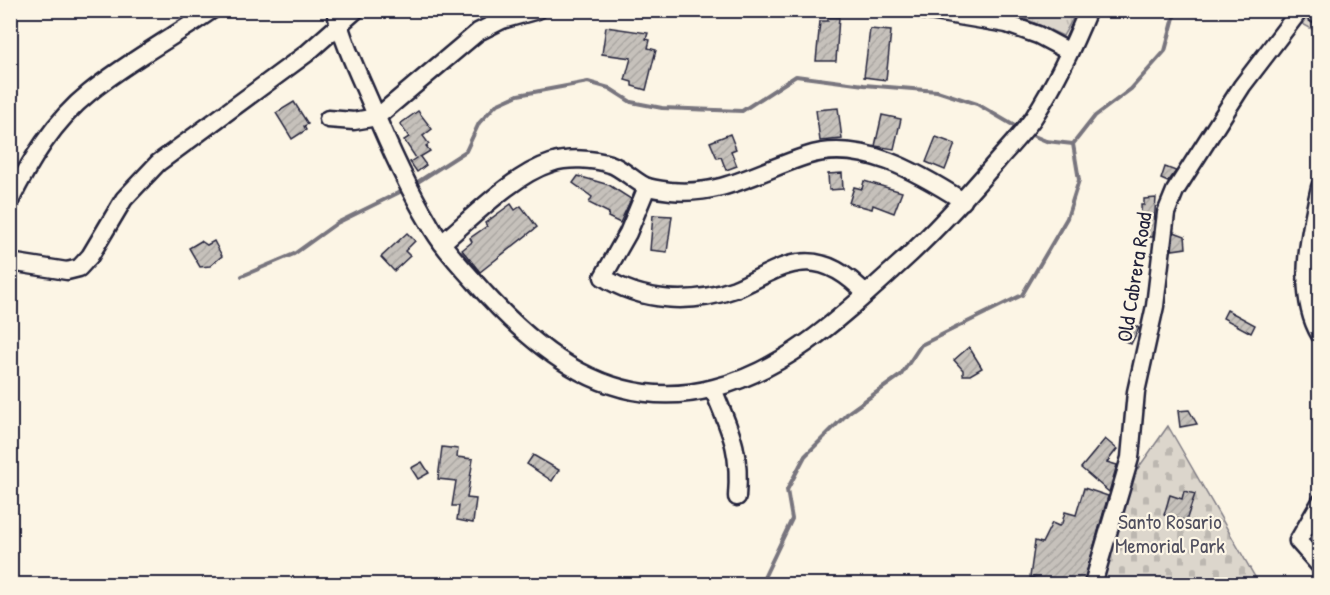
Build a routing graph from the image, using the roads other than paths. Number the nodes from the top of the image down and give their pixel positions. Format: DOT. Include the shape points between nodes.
graph roads {
  1 [pos="212,10"];
  2 [pos="356,10"];
  3 [pos="538,10"];
  4 [pos="923,10"];
  5 [pos="1088,10"];
  6 [pos="1300,10"];
  7 [pos="1311,10"];
  8 [pos="1320,17"];
  9 [pos="337,18"];
  10 [pos="1068,51"];
  11 [pos="376,117"];
  12 [pos="328,119"];
  13 [pos="646,187"];
  14 [pos="1320,187"];
  15 [pos="10,201"];
  16 [pos="963,201"];
  17 [pos="1315,229"];
  18 [pos="442,243"];
  19 [pos="10,262"];
  20 [pos="866,294"];
  21 [pos="1320,335"];
  22 [pos="713,389"];
  23 [pos="737,497"];
  24 [pos="1320,503"];
  25 [pos="1320,566"];
  26 [pos="1093,585"];
  1 -- 15 [label="street" via="88,93 43,143"];
  2 -- 9 [label="street"];
  3 -- 11 [label="street" via="502,20 478,32"];
  4 -- 10 [label="street" via="1007,24 1038,34"];
  5 -- 10 [label="street"];
  6 -- 26 [label="street, Old Cabrera Road" via="1224,114 1166,213 1155,306 1136,392 1130,458"];
  7 -- 8 [label="street"];
  9 -- 11 [label="street"];
  9 -- 19 [label="street" via="306,54 158,163 123,199 79,268 67,271"];
  10 -- 16 [label="street" via="1032,120"];
  11 -- 12 [label="street" via="354,121"];
  11 -- 18 [label="street" via="428,223"];
  13 -- 16 [label="street" via="696,192 734,185 809,154 847,151 884,159 934,182"];
  13 -- 18 [label="street" via="612,164 580,159 553,162 529,172"];
  13 -- 20 [label="street" via="628,233 603,277 624,290 649,298 690,298 733,290 799,262 828,266 850,277"];
  14 -- 17 [label="street"];
  16 -- 20 [label="street"];
  17 -- 21 [label="street" via="1309,307"];
  18 -- 22 [label="street" via="502,312 538,346 580,374 628,391 673,394"];
  20 -- 22 [label="street" via="806,346 762,371"];
  22 -- 23 [label="street" via="737,449"];
  24 -- 25 [label="street" via="1298,541"];
}
